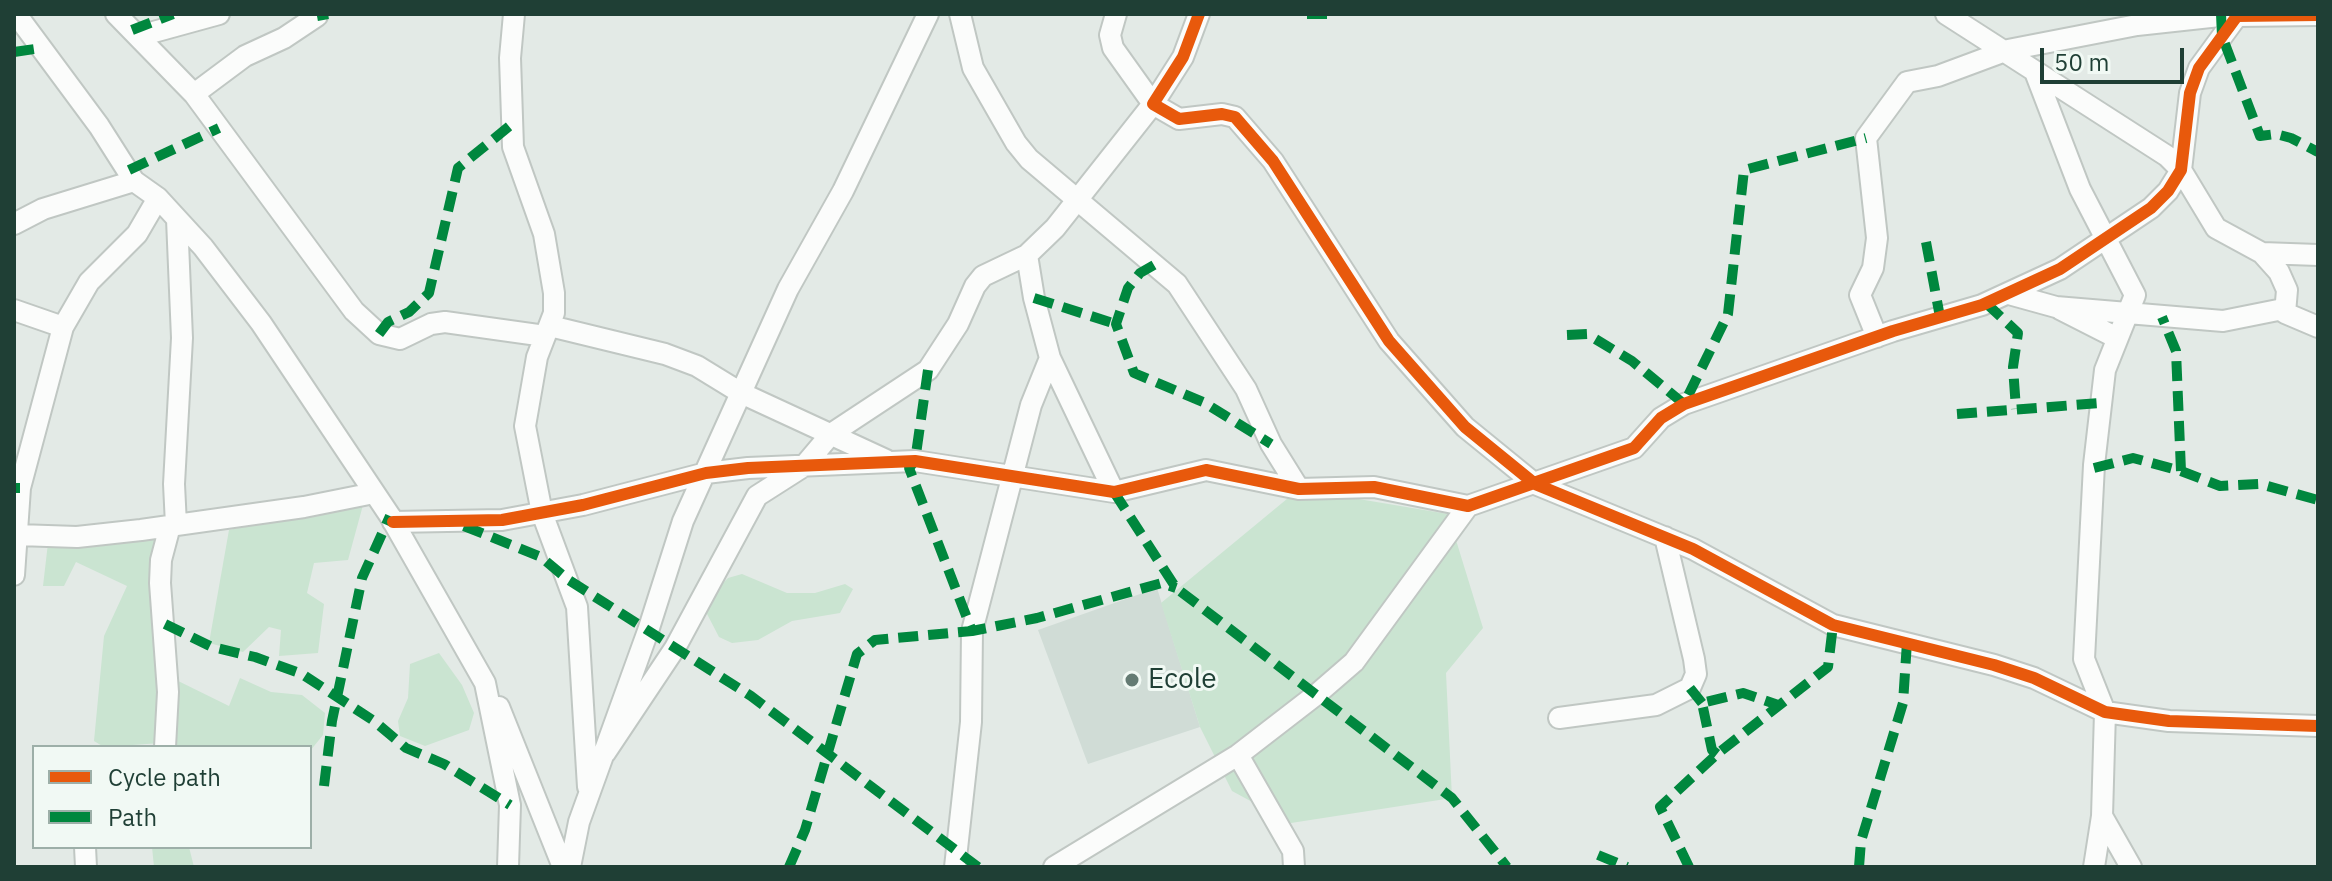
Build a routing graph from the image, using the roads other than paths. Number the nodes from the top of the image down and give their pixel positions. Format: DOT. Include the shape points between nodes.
graph roads {
  1 [pos="16,14"];
  2 [pos="116,14"];
  3 [pos="219,14"];
  4 [pos="514,14"];
  5 [pos="928,14"];
  6 [pos="960,14"];
  7 [pos="1116,14"];
  8 [pos="1199,14"];
  9 [pos="1946,14"];
  10 [pos="2238,15"];
  11 [pos="2318,15"];
  12 [pos="317,16"];
  13 [pos="139,36"];
  14 [pos="2008,50"];
  15 [pos="2035,72"];
  16 [pos="194,94"];
  17 [pos="1153,104"];
  18 [pos="2181,170"];
  19 [pos="134,181"];
  20 [pos="158,198"];
  21 [pos="1076,198"];
  22 [pos="177,219"];
  23 [pos="14,224"];
  24 [pos="2104,239"];
  25 [pos="2262,253"];
  26 [pos="1027,255"];
  27 [pos="2318,255"];
  28 [pos="2009,294"];
  29 [pos="2056,307"];
  30 [pos="2283,309"];
  31 [pos="14,310"];
  32 [pos="2130,315"];
  33 [pos="63,327"];
  34 [pos="2318,327"];
  35 [pos="548,331"];
  36 [pos="1877,337"];
  37 [pos="2117,338"];
  38 [pos="1050,358"];
  39 [pos="741,393"];
  40 [pos="831,434"];
  41 [pos="891,462"];
  42 [pos="804,466"];
  43 [pos="706,473"];
  44 [pos="1013,476"];
  45 [pos="1535,484"];
  46 [pos="1299,489"];
  47 [pos="1114,492"];
  48 [pos="374,493"];
  49 [pos="1468,506"];
  50 [pos="542,513"];
  51 [pos="393,522"];
  52 [pos="173,525"];
  53 [pos="18,535"];
  54 [pos="1665,537"];
  55 [pos="14,575"];
  56 [pos="485,683"];
  57 [pos="2105,712"];
  58 [pos="1559,718"];
  59 [pos="2318,726"];
  60 [pos="165,745"];
  61 [pos="605,753"];
  62 [pos="1238,755"];
  63 [pos="589,797"];
  64 [pos="2102,816"];
  65 [pos="508,867"];
  66 [pos="563,867"];
  67 [pos="570,867"];
  68 [pos="955,867"];
  69 [pos="1054,867"];
  70 [pos="1294,867"];
  71 [pos="2094,867"];
  72 [pos="2131,867"];
  1 -- 19 [label="street"];
  2 -- 13 [label="street"];
  3 -- 13 [label="street"];
  4 -- 35 [label="street" via="513,147 544,234 554,293"];
  5 -- 39 [label="street"];
  6 -- 21 [label="street" via="973,68 1005,126 1029,159"];
  7 -- 17 [label="street" via="1110,35 1113,48"];
  8 -- 17 [label="street" via="1183,57"];
  9 -- 14 [label="street"];
  10 -- 11 [label="street"];
  10 -- 14 [label="street" via="2151,22"];
  10 -- 18 [label="street" via="2199,68 2190,93"];
  12 -- 16 [label="street" via="245,56"];
  13 -- 16 [label="street"];
  14 -- 15 [label="street"];
  14 -- 36 [label="street" via="1907,82 1868,132 1877,238 1873,268 1860,295"];
  15 -- 18 [label="street" via="2150,143"];
  15 -- 24 [label="street"];
  16 -- 35 [label="street" via="354,311 379,334 400,339 445,322"];
  17 -- 21 [label="street"];
  17 -- 45 [label="street" via="1179,119 1235,117 1273,161 1389,341 1465,427"];
  18 -- 24 [label="street" via="2151,208"];
  18 -- 25 [label="street" via="2216,228"];
  19 -- 20 [label="street"];
  19 -- 23 [label="street" via="43,209"];
  20 -- 22 [label="street"];
  20 -- 33 [label="street" via="137,234 89,282"];
  21 -- 26 [label="street"];
  21 -- 46 [label="street" via="1177,284 1246,389"];
  22 -- 48 [label="street" via="261,323"];
  22 -- 52 [label="street" via="182,338"];
  24 -- 28 [label="street"];
  24 -- 32 [label="street" via="2135,295"];
  25 -- 27 [label="street"];
  25 -- 30 [label="street" via="2284,281"];
  26 -- 38 [label="street"];
  26 -- 40 [label="street" via="983,276 928,370"];
  28 -- 29 [label="street"];
  28 -- 36 [label="street"];
  29 -- 32 [label="street"];
  29 -- 37 [label="street"];
  30 -- 32 [label="street" via="2223,321"];
  30 -- 34 [label="street"];
  31 -- 33 [label="street"];
  32 -- 37 [label="street"];
  33 -- 53 [label="street" via="20,488"];
  35 -- 39 [label="street" via="665,354"];
  35 -- 50 [label="street" via="537,357 525,426"];
  36 -- 45 [label="street" via="1673,408 1634,448"];
  37 -- 57 [label="street" via="2105,370 2094,465 2084,659"];
  38 -- 44 [label="street" via="1031,405"];
  38 -- 47 [label="street"];
  39 -- 40 [label="street"];
  39 -- 43 [label="street"];
  40 -- 41 [label="street"];
  40 -- 42 [label="street"];
  41 -- 42 [label="street"];
  41 -- 44 [label="street"];
  42 -- 43 [label="street"];
  42 -- 61 [label="street" via="757,496 675,648"];
  43 -- 50 [label="street"];
  43 -- 61 [label="street" via="683,521"];
  44 -- 47 [label="street"];
  44 -- 68 [label="street" via="972,631 971,722"];
  45 -- 49 [label="street"];
  45 -- 54 [label="street"];
  46 -- 47 [label="street" via="1206,470"];
  46 -- 49 [label="street" via="1374,487"];
  48 -- 51 [label="street"];
  48 -- 52 [label="street"];
  49 -- 62 [label="street" via="1354,662"];
  50 -- 51 [label="street" via="458,523"];
  50 -- 63 [label="street" via="577,607"];
  51 -- 56 [label="street"];
  52 -- 53 [label="street" via="77,537"];
  52 -- 60 [label="street" via="161,560 160,583 168,692"];
  53 -- 55 [label="street"];
  54 -- 57 [label="street" via="1833,625 1994,665"];
  54 -- 58 [label="street" via="1694,659 1696,674 1690,688 1656,705"];
  56 -- 65 [label="street" via="510,805"];
  56 -- 66 [label="street" via="507,721"];
  57 -- 59 [label="street" via="2169,721"];
  57 -- 64 [label="street"];
  61 -- 63 [label="street"];
  62 -- 69 [label="street"];
  62 -- 70 [label="street" via="1293,851"];
  63 -- 67 [label="street"];
  64 -- 71 [label="street"];
  64 -- 72 [label="street"];
}
